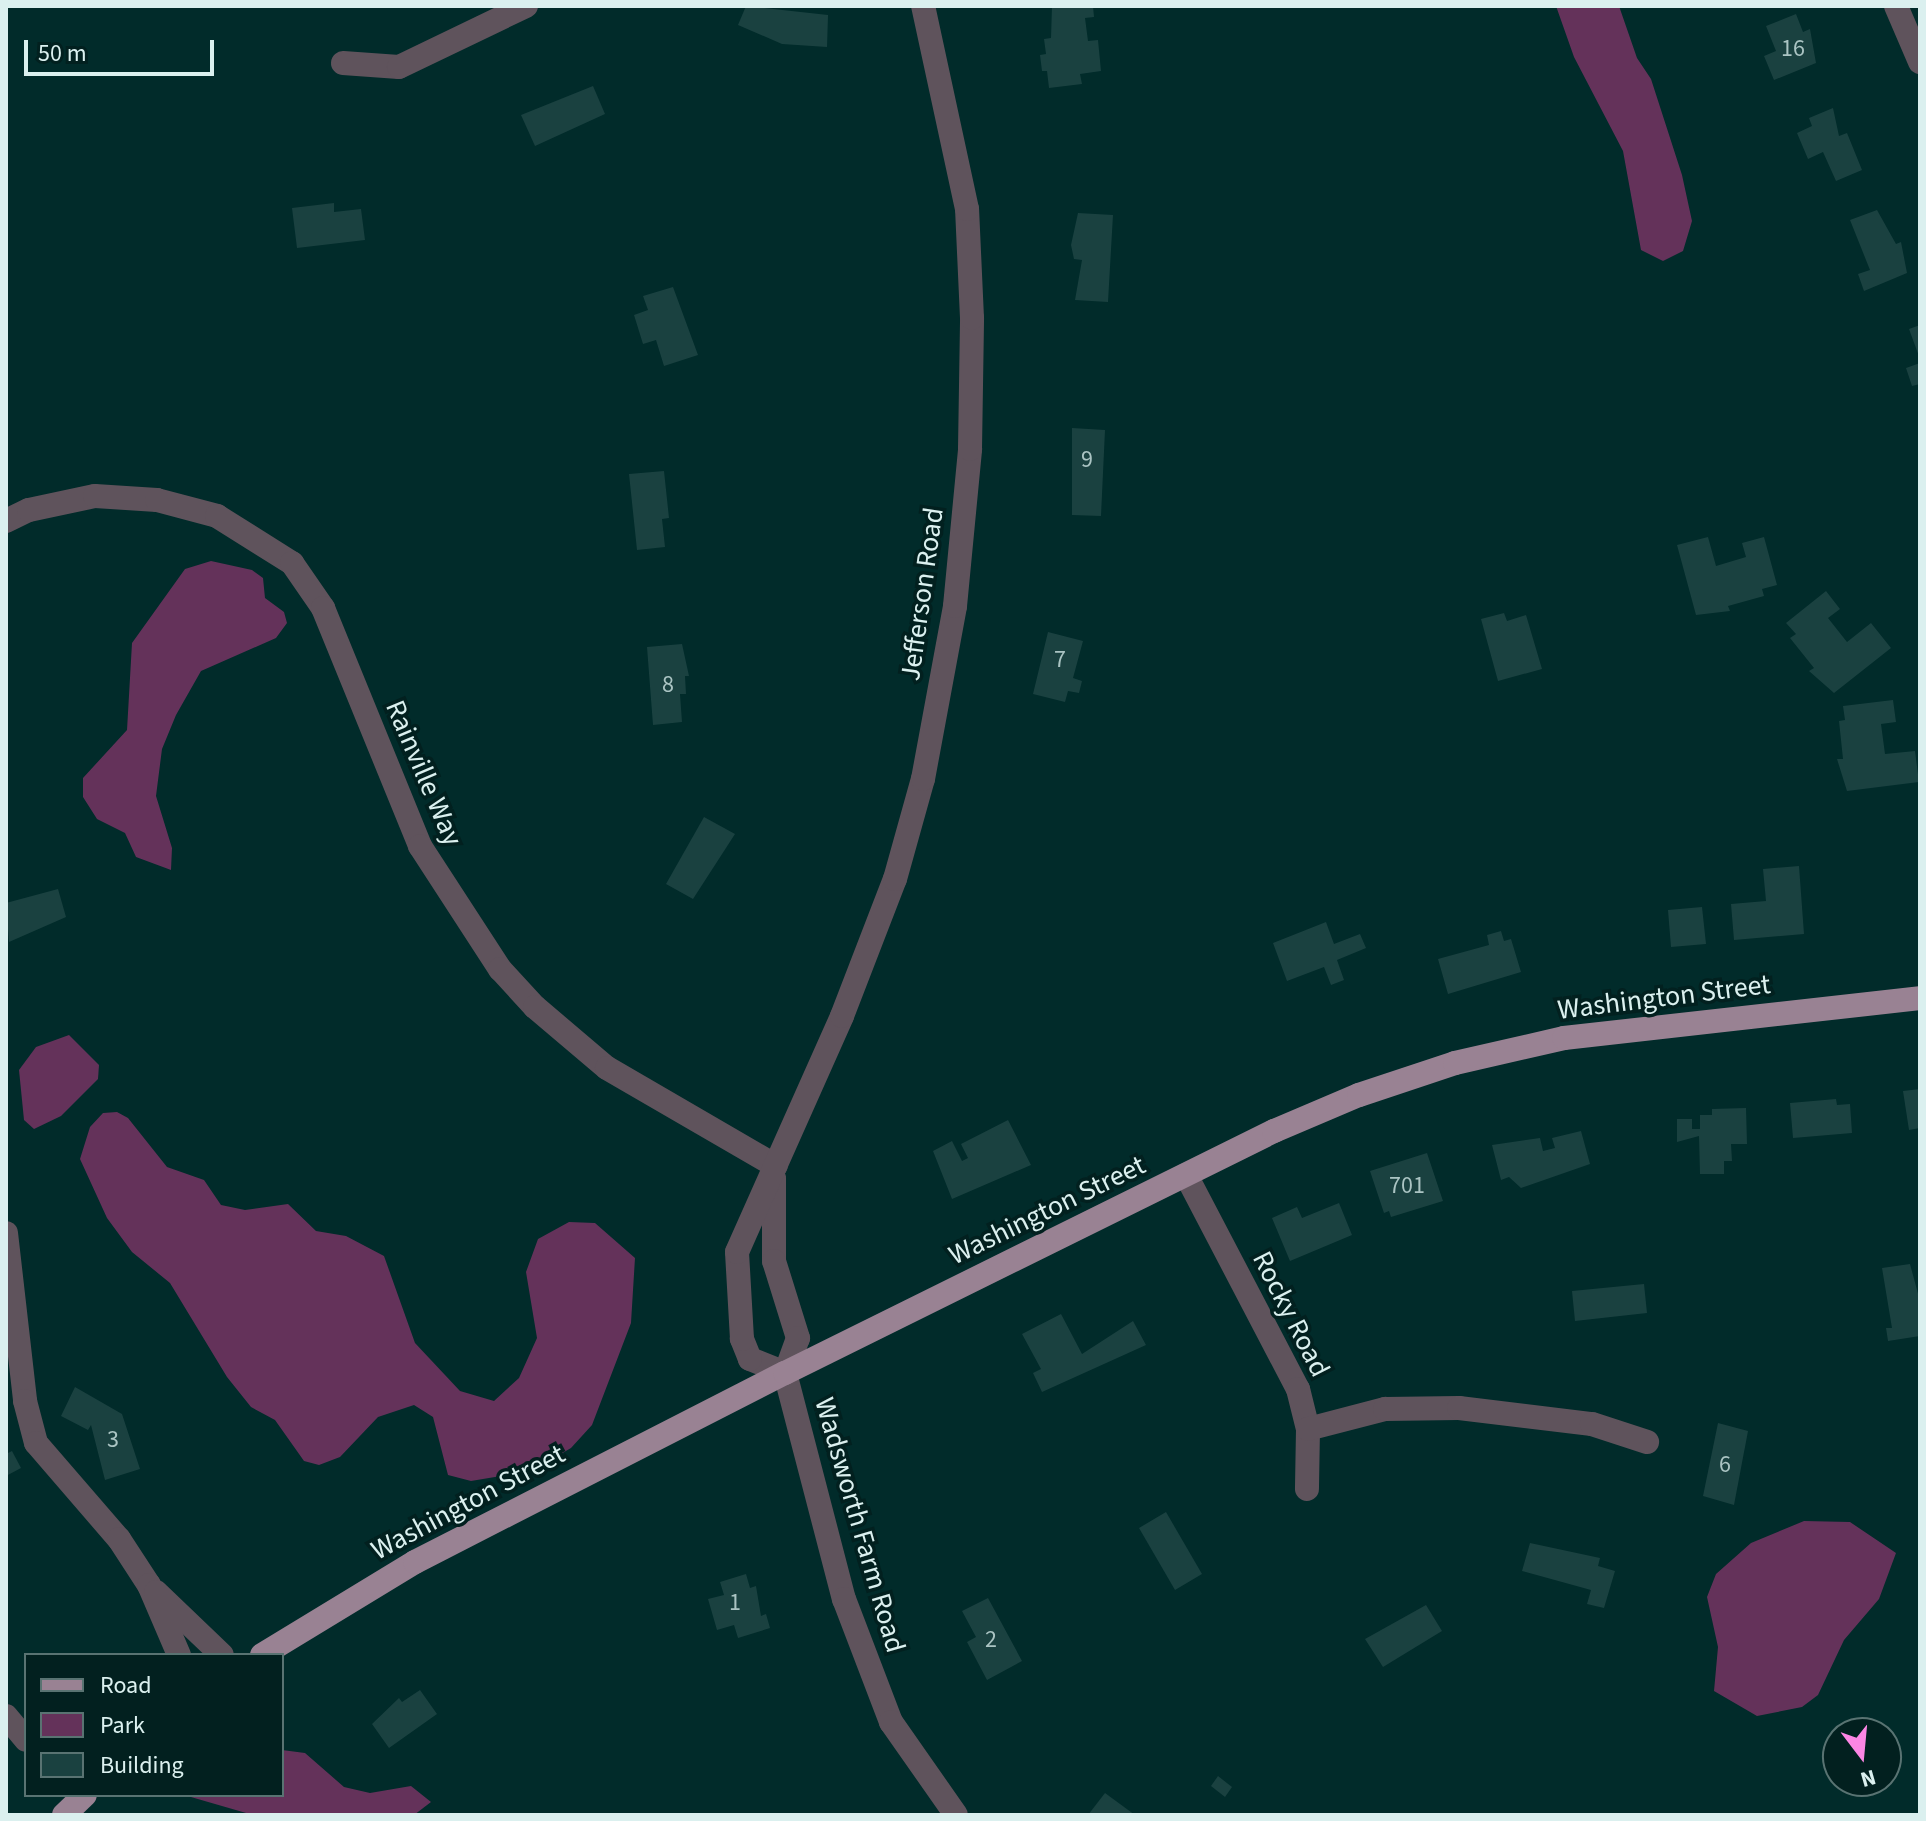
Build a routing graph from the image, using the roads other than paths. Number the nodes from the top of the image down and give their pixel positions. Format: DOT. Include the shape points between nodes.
graph roads {
  1 [pos="526,6"];
  2 [pos="923,6"];
  3 [pos="1896,6"];
  4 [pos="1920,62"];
  5 [pos="343,63"];
  6 [pos="6,521"];
  7 [pos="1920,998"];
  8 [pos="776,1166"];
  9 [pos="1186,1175"];
  10 [pos="6,1233"];
  11 [pos="785,1373"];
  12 [pos="1308,1429"];
  13 [pos="1647,1442"];
  14 [pos="1307,1489"];
  15 [pos="149,1585"];
  16 [pos="178,1653"];
  17 [pos="220,1653"];
  18 [pos="265,1653"];
  19 [pos="6,1716"];
  20 [pos="24,1738"];
  21 [pos="956,1815"];
  1 -- 5 [label="street" via="399,67"];
  2 -- 8 [label="street, Jefferson Road" via="967,209 970,449 955,606 923,779 895,879"];
  3 -- 4 [label="street"];
  6 -- 8 [label="street, Rainville Way" via="29,510 95,496 157,500 217,516 292,563 323,608 420,846 500,969 535,1007 607,1068"];
  7 -- 9 [label="main road, Washington Street" via="1614,1030 1508,1049 1359,1095"];
  8 -- 11 [label="street, Jefferson Road" via="774,1261 798,1338"];
  8 -- 11 [label="street, Jefferson Road" via="743,1232 736,1301 750,1359"];
  9 -- 11 [label="main road, Washington Street"];
  9 -- 12 [label="street, Rocky Road" via="1298,1389"];
  10 -- 15 [label="street" via="25,1401 36,1443 103,1518"];
  11 -- 18 [label="main road, Washington Street" via="415,1562"];
  11 -- 21 [label="street, Wadsworth Farm Road" via="844,1599 891,1722"];
  12 -- 13 [label="street" via="1385,1409 1459,1408 1592,1424"];
  12 -- 14 [label="street, Rocky Road"];
  15 -- 16 [label="street"];
  15 -- 17 [label="street"];
  19 -- 20 [label="street"];
}
